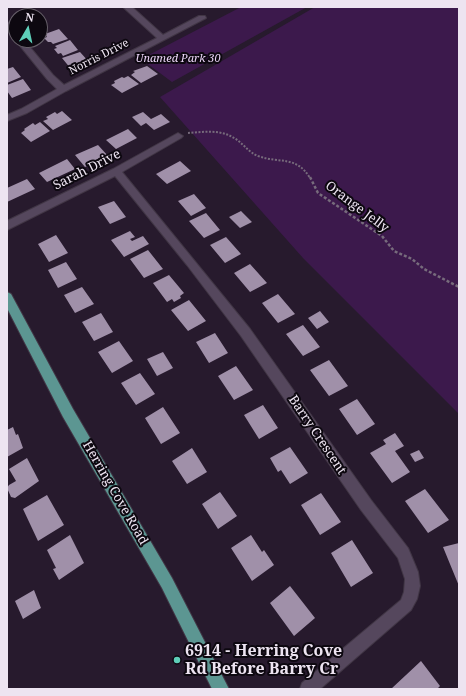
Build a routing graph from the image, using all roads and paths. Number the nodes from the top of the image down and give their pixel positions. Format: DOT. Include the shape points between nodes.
graph roads {
  1 [pos="127,7"];
  2 [pos="202,18"];
  3 [pos="162,38"];
  4 [pos="26,48"];
  5 [pos="63,89"];
  6 [pos="7,118"];
  7 [pos="178,136"];
  8 [pos="116,171"];
  9 [pos="7,226"];
  10 [pos="459,287"];
  11 [pos="7,297"];
  12 [pos="221,689"];
  13 [pos="308,689"];
  1 -- 3 [label="street"];
  2 -- 3 [label="street, Norris Drive"];
  3 -- 5 [label="street, Norris Drive"];
  4 -- 5 [label="street"];
  5 -- 6 [label="street, Norris Drive"];
  7 -- 8 [label="street, Sarah Drive"];
  7 -- 10 [label="path, Orange Jelly" via="196,132 220,133 233,137 253,154 269,160 300,165 318,193 382,236 394,251"];
  8 -- 9 [label="street, Sarah Drive"];
  8 -- 13 [label="street, Barry Crescent" via="264,356 337,465 410,566 413,578 411,599"];
  11 -- 12 [label="main road, Herring Cove Road" via="68,413 167,583"];
}
